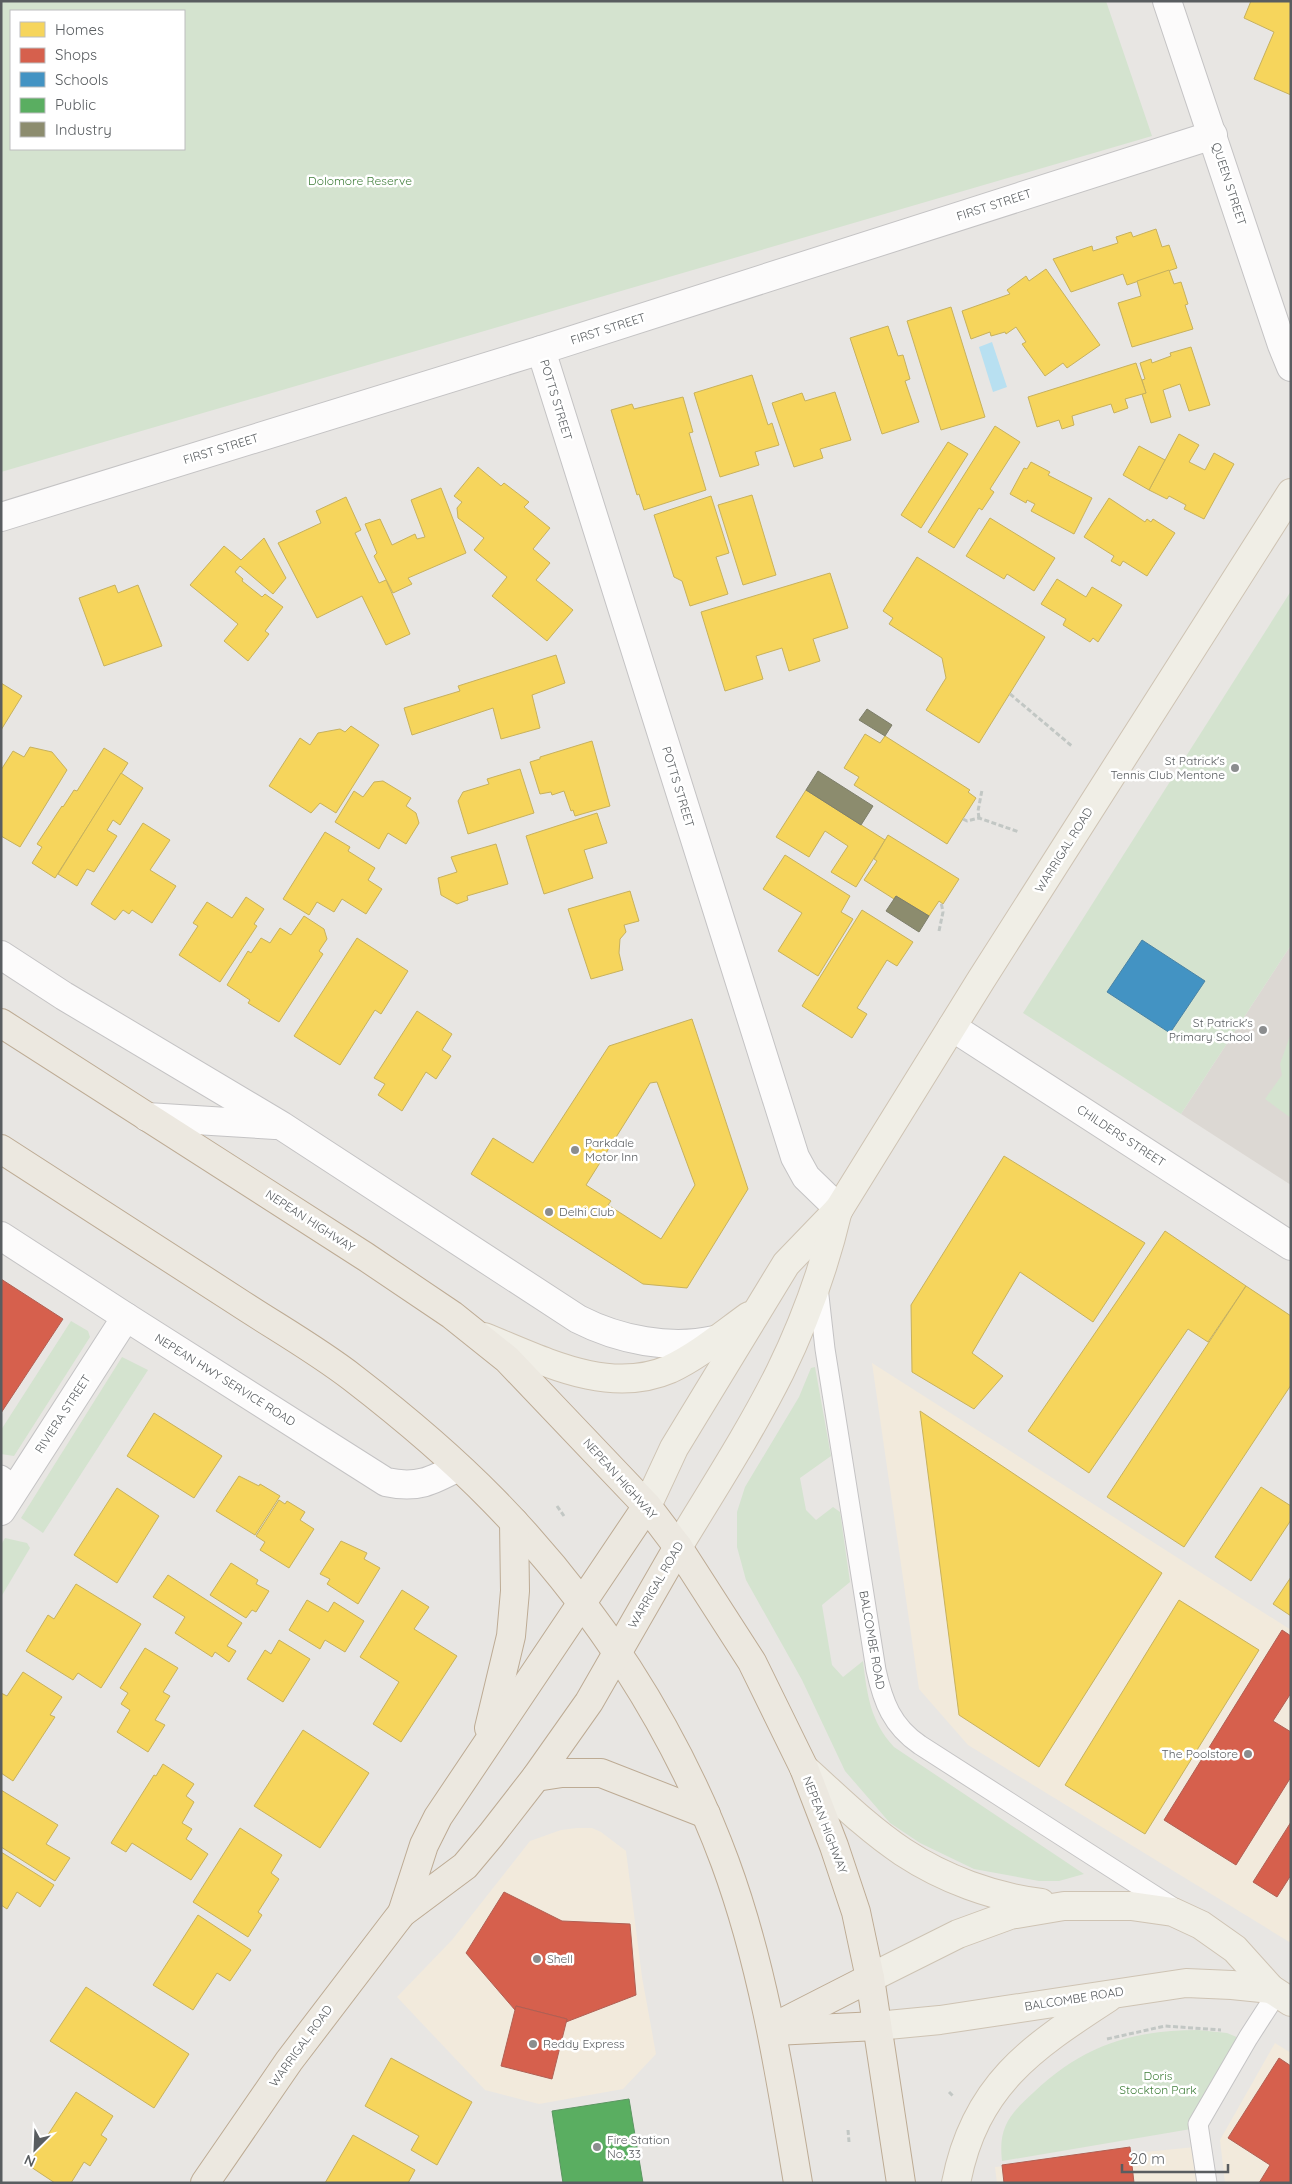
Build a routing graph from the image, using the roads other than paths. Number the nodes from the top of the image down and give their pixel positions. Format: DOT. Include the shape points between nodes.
graph roads {
  1 [pos="1168,1"];
  2 [pos="1213,135"];
  3 [pos="541,350"];
  4 [pos="1291,367"];
  5 [pos="1291,493"];
  6 [pos="1,517"];
  7 [pos="1,955"];
  8 [pos="1,1023"];
  9 [pos="952,1027"];
  10 [pos="147,1117"];
  11 [pos="282,1126"];
  12 [pos="1,1149"];
  13 [pos="838,1209"];
  14 [pos="1,1236"];
  15 [pos="1291,1246"];
  16 [pos="817,1280"];
  17 [pos="758,1309"];
  18 [pos="126,1317"];
  19 [pos="477,1334"];
  20 [pos="716,1340"];
  21 [pos="458,1467"];
  22 [pos="9,1481"];
  23 [pos="647,1506"];
  24 [pos="1,1511"];
  25 [pos="514,1522"];
  26 [pos="678,1547"];
  27 [pos="582,1606"];
  28 [pos="618,1653"];
  29 [pos="483,1749"];
  30 [pos="804,1768"];
  31 [pos="536,1777"];
  32 [pos="706,1814"];
  33 [pos="1064,1906"];
  34 [pos="402,1913"];
  35 [pos="1201,1925"];
  36 [pos="870,1978"];
  37 [pos="1116,1993"];
  38 [pos="1279,1995"];
  39 [pos="877,2026"];
  40 [pos="772,2030"];
  41 [pos="205,2183"];
  42 [pos="798,2183"];
  43 [pos="901,2183"];
  44 [pos="956,2183"];
  45 [pos="1207,2183"];
  1 -- 2 [label="street, QUEEN STREET"];
  2 -- 3 [label="street, FIRST STREET"];
  2 -- 4 [label="street, QUEEN STREET"];
  3 -- 6 [label="street, FIRST STREET"];
  3 -- 13 [label="street, POTTS STREET" via="796,1157 806,1177"];
  5 -- 9 [label="main road, WARRIGAL ROAD"];
  7 -- 11 [label="street"];
  8 -- 10 [label="highway, NEPEAN HIGHWAY"];
  9 -- 13 [label="main road, WARRIGAL ROAD"];
  9 -- 15 [label="street, CHILDERS STREET"];
  10 -- 11 [label="street"];
  10 -- 19 [label="highway, NEPEAN HIGHWAY" via="425,1296"];
  11 -- 20 [label="street" via="588,1324 646,1341 684,1344"];
  12 -- 21 [label="highway" via="350,1375"];
  13 -- 16 [label="main road, WARRIGAL ROAD"];
  13 -- 17 [label="main road, WARRIGAL ROAD" via="786,1264"];
  14 -- 18 [label="street, NEPEAN HWY SERVICE ROAD"];
  16 -- 26 [label="main road, WARRIGAL ROAD" via="780,1371"];
  16 -- 35 [label="lane, BALCOMBE ROAD" via="876,1670 882,1698 891,1717 920,1745"];
  17 -- 20 [label="main road"];
  17 -- 23 [label="main road, WARRIGAL ROAD" via="674,1448"];
  18 -- 21 [label="street, NEPEAN HWY SERVICE ROAD" via="386,1482 414,1485 429,1482"];
  18 -- 22 [label="street, RIVIERA STREET"];
  19 -- 20 [label="main road" via="569,1370 619,1379 668,1369"];
  19 -- 23 [label="highway, NEPEAN HIGHWAY" via="540,1392"];
  21 -- 25 [label="highway"];
  22 -- 24 [label="street, RIVIERA STREET"];
  23 -- 26 [label="highway, NEPEAN HIGHWAY"];
  23 -- 27 [label="highway, WARRIGAL ROAD"];
  25 -- 27 [label="highway"];
  25 -- 29 [label="highway" via="511,1636"];
  26 -- 28 [label="highway, WARRIGAL ROAD"];
  26 -- 30 [label="highway, NEPEAN HIGHWAY" via="752,1662"];
  27 -- 28 [label="highway"];
  27 -- 29 [label="highway, WARRIGAL ROAD"];
  28 -- 31 [label="highway, WARRIGAL ROAD" via="589,1702"];
  28 -- 32 [label="highway" via="649,1702"];
  29 -- 34 [label="highway, WARRIGAL ROAD" via="438,1817 424,1845"];
  30 -- 33 [label="main road" via="892,1844 928,1867 986,1892"];
  30 -- 36 [label="highway, NEPEAN HIGHWAY" via="856,1912"];
  31 -- 32 [label="highway" via="600,1773"];
  31 -- 34 [label="highway, WARRIGAL ROAD" via="465,1866"];
  32 -- 40 [label="highway" via="741,1912"];
  33 -- 35 [label="main road, BALCOMBE ROAD" via="1099,1904 1148,1908 1173,1912"];
  33 -- 36 [label="main road, BALCOMBE ROAD" via="1010,1915 981,1925"];
  34 -- 41 [label="highway, WARRIGAL ROAD" via="289,2061"];
  35 -- 38 [label="main road, BALCOMBE ROAD" via="1235,1949"];
  36 -- 39 [label="highway, NEPEAN HIGHWAY"];
  36 -- 40 [label="highway"];
  37 -- 38 [label="main road, BALCOMBE ROAD" via="1186,1983 1232,1985"];
  37 -- 39 [label="main road, BALCOMBE ROAD" via="940,2020"];
  37 -- 44 [label="main road" via="1052,2034 1012,2070 980,2114"];
  38 -- 45 [label="lane" via="1248,2038 1198,2124"];
  39 -- 40 [label="highway"];
  39 -- 43 [label="highway, NEPEAN HIGHWAY"];
  40 -- 42 [label="highway"];
}
